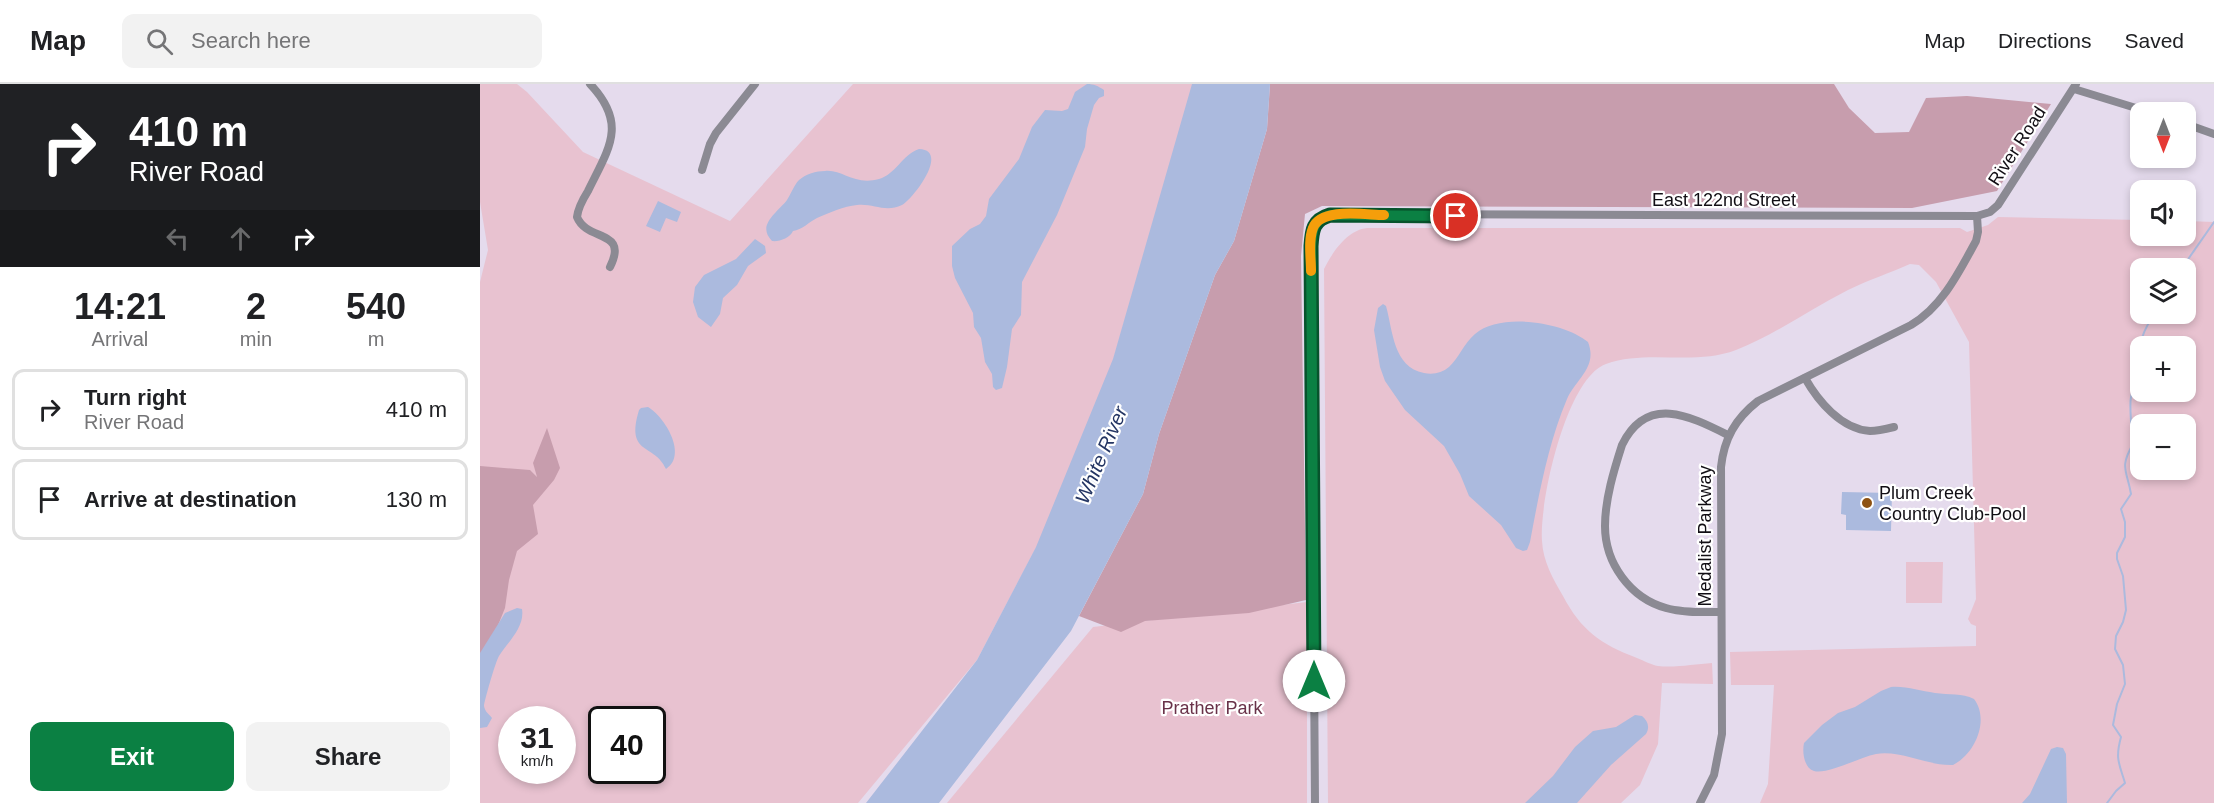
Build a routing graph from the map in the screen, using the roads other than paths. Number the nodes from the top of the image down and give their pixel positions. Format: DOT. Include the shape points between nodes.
graph roads {
  1 [pos="590,84"];
  2 [pos="754,84"];
  3 [pos="2075,86"];
  4 [pos="2130,105"];
  5 [pos="2196,128"];
  6 [pos="2214,134"];
  7 [pos="702,170"];
  8 [pos="1977,216"];
  9 [pos="610,267"];
  10 [pos="1805,378"];
  11 [pos="1894,427"];
  12 [pos="1728,435"];
  13 [pos="1721,612"];
  14 [pos="1315,803"];
  15 [pos="1700,803"];
  1 -- 9 [label="street" via="607,104 611,133 608,149 578,217 583,227 613,244 616,256"];
  2 -- 7 [label="street" via="716,133"];
  3 -- 4 [label="street"];
  3 -- 8 [label="street, River Road" via="1998,205"];
  5 -- 6 [label="street"];
  8 -- 10 [label="street, Medalist Parkway" via="1976,241 1934,308 1911,325"];
  8 -- 14 [label="street, East 122nd Street" via="1330,215 1319,219 1313,228 1311,246"];
  10 -- 11 [label="street" via="1821,402 1850,424 1868,431"];
  10 -- 12 [label="street, Medalist Parkway" via="1753,405"];
  12 -- 13 [label="street, Medalist Parkway" via="1720,467"];
  12 -- 13 [label="street" via="1677,413 1656,414 1635,426 1619,454 1605,524 1607,547 1614,564 1639,594 1667,609"];
  13 -- 15 [label="street, Medalist Parkway" via="1721,743 1714,775"];
}
